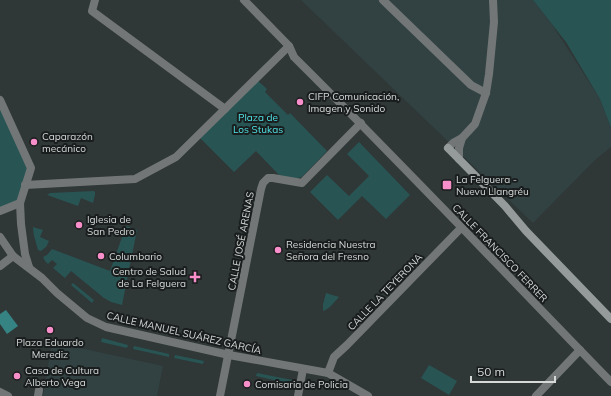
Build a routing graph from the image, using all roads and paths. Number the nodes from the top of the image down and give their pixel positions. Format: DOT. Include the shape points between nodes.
graph roads {
  1 [pos="95,0"];
  2 [pos="244,0"];
  3 [pos="383,0"];
  4 [pos="493,0"];
  5 [pos="289,46"];
  6 [pos="486,93"];
  7 [pos="0,100"];
  8 [pos="225,108"];
  9 [pos="361,123"];
  10 [pos="462,138"];
  11 [pos="459,159"];
  12 [pos="25,185"];
  13 [pos="20,203"];
  14 [pos="0,211"];
  15 [pos="461,228"];
  16 [pos="0,237"];
  17 [pos="13,256"];
  18 [pos="0,266"];
  19 [pos="29,267"];
  20 [pos="611,319"];
  21 [pos="580,350"];
  22 [pos="229,355"];
  23 [pos="303,369"];
  24 [pos="328,373"];
  25 [pos="611,382"];
  26 [pos="0,392"];
  27 [pos="8,396"];
  28 [pos="220,396"];
  29 [pos="298,396"];
  30 [pos="368,396"];
  31 [pos="536,396"];
  1 -- 8 [label="street" via="92,11"];
  2 -- 5 [label="street, CALLE FRANCISCO FERRER"];
  3 -- 6 [label="street" via="471,85"];
  4 -- 6 [label="street" via="494,22"];
  5 -- 8 [label="street"];
  5 -- 9 [label="street, CALLE FRANCISCO FERRER" via="294,57"];
  6 -- 10 [label="street" via="475,124"];
  7 -- 12 [label="street" via="31,168"];
  8 -- 12 [label="street" via="176,157 135,179"];
  9 -- 15 [label="street, CALLE FRANCISCO FERRER"];
  9 -- 22 [label="street, CALLE JOSÉ ARENAS" via="302,183 273,178 268,178 263,183"];
  10 -- 11 [label="street"];
  10 -- 11 [label="street" via="448,148"];
  11 -- 20 [label="street"];
  12 -- 13 [label="street"];
  13 -- 14 [label="street"];
  13 -- 19 [label="street" via="25,254"];
  15 -- 21 [label="street, CALLE FRANCISCO FERRER"];
  15 -- 24 [label="street, CALLE LA TEYERONA" via="334,357"];
  16 -- 17 [label="street"];
  17 -- 18 [label="street"];
  17 -- 19 [label="street, CALLE MANUEL SUÁREZ GARCÍA"];
  19 -- 22 [label="street, CALLE MANUEL SUÁREZ GARCÍA" via="87,318 106,327"];
  21 -- 25 [label="street, CALLE FRANCISCO FERRER"];
  21 -- 31 [label="street"];
  22 -- 23 [label="street, CALLE MANUEL SUÁREZ GARCÍA"];
  22 -- 28 [label="street"];
  23 -- 24 [label="street, CALLE MANUEL SUÁREZ GARCÍA"];
  23 -- 29 [label="street"];
  24 -- 30 [label="street, CALLE MANUEL SUÁREZ GARCÍA"];
  26 -- 27 [label="street"];
}
